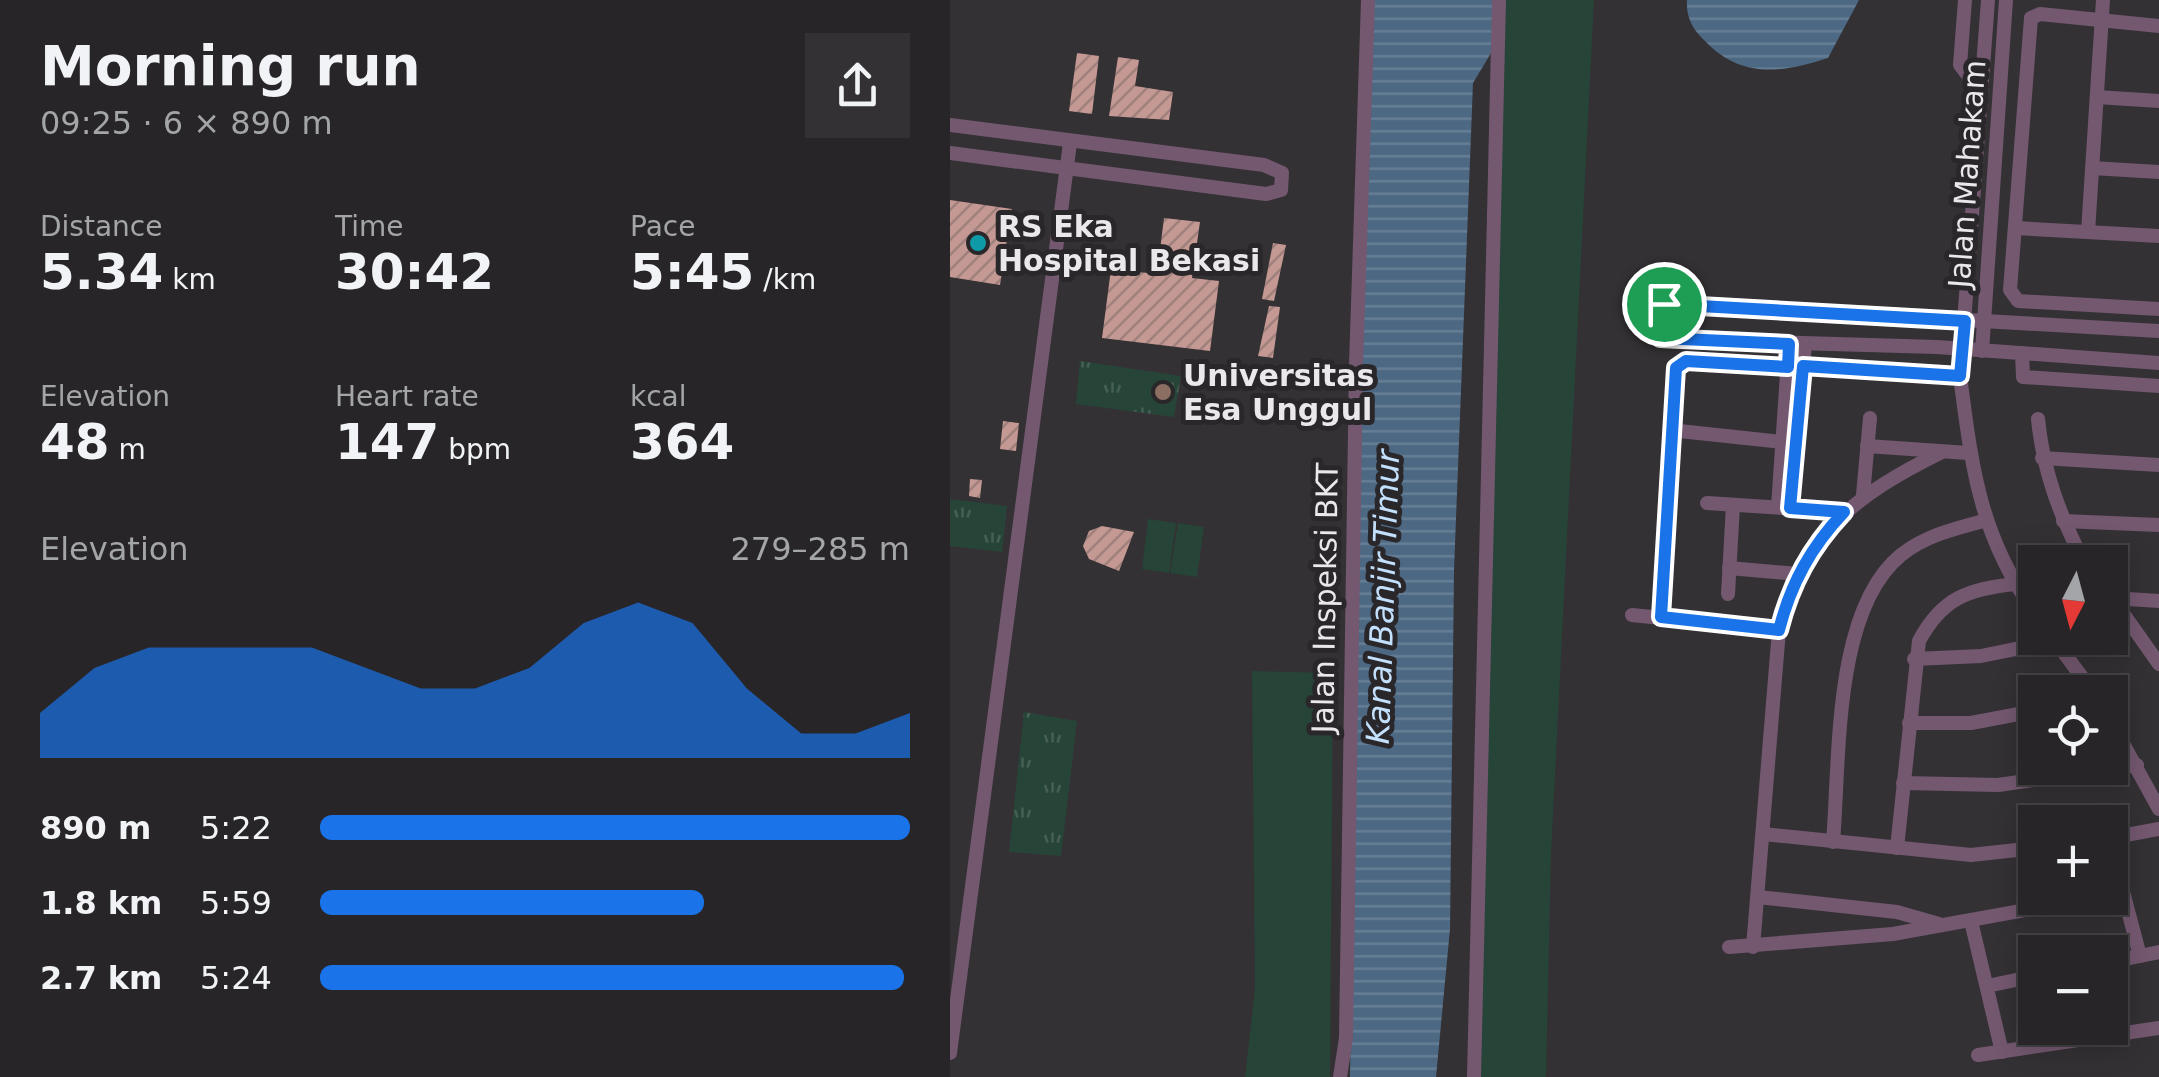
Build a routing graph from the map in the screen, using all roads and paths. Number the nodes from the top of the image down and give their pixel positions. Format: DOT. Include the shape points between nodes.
graph roads {
  1 [pos="1368,0"];
  2 [pos="1499,0"];
  3 [pos="1964,0"];
  4 [pos="1988,0"];
  5 [pos="2006,0"];
  6 [pos="2102,0"];
  7 [pos="2102,22"];
  8 [pos="2159,26"];
  9 [pos="1982,92"];
  10 [pos="2097,97"];
  11 [pos="2159,100"];
  12 [pos="950,125"];
  13 [pos="1070,143"];
  14 [pos="950,153"];
  15 [pos="2092,168"];
  16 [pos="1068,169"];
  17 [pos="2159,172"];
  18 [pos="2015,228"];
  19 [pos="2088,232"];
  20 [pos="2159,236"];
  21 [pos="2159,309"];
  22 [pos="1965,321"];
  23 [pos="1984,322"];
  24 [pos="2159,332"];
  25 [pos="1797,344"];
  26 [pos="1962,350"];
  27 [pos="1982,351"];
  28 [pos="2022,354"];
  29 [pos="2159,363"];
  30 [pos="1795,371"];
  31 [pos="1960,376"];
  32 [pos="2159,386"];
  33 [pos="1870,418"];
  34 [pos="2038,419"];
  35 [pos="1670,430"];
  36 [pos="1782,442"];
  37 [pos="1867,446"];
  38 [pos="1942,452"];
  39 [pos="1968,453"];
  40 [pos="2042,458"];
  41 [pos="2159,465"];
  42 [pos="1863,495"];
  43 [pos="1708,503"];
  44 [pos="1733,504"];
  45 [pos="1784,508"];
  46 [pos="1844,512"];
  47 [pos="1987,520"];
  48 [pos="2063,522"];
  49 [pos="2159,526"];
  50 [pos="2075,545"];
  51 [pos="1729,568"];
  52 [pos="1798,574"];
  53 [pos="2014,584"];
  54 [pos="2018,590"];
  55 [pos="1728,594"];
  56 [pos="2128,598"];
  57 [pos="2159,601"];
  58 [pos="1632,616"];
  59 [pos="1661,617"];
  60 [pos="2128,620"];
  61 [pos="1779,630"];
  62 [pos="2018,648"];
  63 [pos="1914,658"];
  64 [pos="2159,664"];
  65 [pos="2018,714"];
  66 [pos="1909,723"];
  67 [pos="2128,750"];
  68 [pos="2136,764"];
  69 [pos="1904,783"];
  70 [pos="2159,810"];
  71 [pos="2159,829"];
  72 [pos="1762,834"];
  73 [pos="2128,835"];
  74 [pos="1833,842"];
  75 [pos="1896,848"];
  76 [pos="2018,850"];
  77 [pos="1758,897"];
  78 [pos="2018,913"];
  79 [pos="2125,915"];
  80 [pos="1971,922"];
  81 [pos="1944,925"];
  82 [pos="1729,947"];
  83 [pos="1753,948"];
  84 [pos="2159,952"];
  85 [pos="2140,956"];
  86 [pos="2128,958"];
  87 [pos="2018,980"];
  88 [pos="1987,986"];
  89 [pos="2159,1028"];
  90 [pos="2002,1052"];
  91 [pos="950,1053"];
  92 [pos="1978,1055"];
  93 [pos="1340,1077"];
  94 [pos="1474,1077"];
  1 -- 93 [label="street, Jalan Inspeksi BKT"];
  2 -- 94 [label="street"];
  3 -- 9 [label="street" via="1960,68"];
  4 -- 9 [label="street, Jalan Mahakam"];
  5 -- 23 [label="street, Jalan Mahakam"];
  6 -- 7 [label="street"];
  7 -- 8 [label="street"];
  7 -- 10 [label="street"];
  7 -- 18 [label="street" via="2040,14 2030,21"];
  9 -- 22 [label="street, Jalan Mahakam"];
  10 -- 11 [label="street"];
  10 -- 15 [label="street"];
  12 -- 13 [label="street"];
  13 -- 16 [label="street"];
  13 -- 16 [label="street" via="1264,165 1284,180 1281,190 1266,194"];
  14 -- 16 [label="street"];
  15 -- 17 [label="street"];
  15 -- 19 [label="street"];
  16 -- 91 [label="street"];
  18 -- 19 [label="street"];
  18 -- 21 [label="street" via="2014,299"];
  19 -- 20 [label="street"];
  22 -- 23 [label="street"];
  22 -- 25 [label="street" via="1668,303 1657,310 1660,338"];
  22 -- 26 [label="street, Jalan Mahakam"];
  23 -- 24 [label="street"];
  23 -- 27 [label="street, Jalan Mahakam"];
  25 -- 26 [label="street"];
  25 -- 30 [label="street"];
  26 -- 27 [label="street"];
  26 -- 31 [label="street, Jalan Mahakam"];
  27 -- 28 [label="street"];
  28 -- 29 [label="street"];
  28 -- 32 [label="street" via="2023,377"];
  30 -- 31 [label="street"];
  30 -- 35 [label="street" via="1678,364"];
  30 -- 36 [label="street"];
  30 -- 45 [label="street"];
  31 -- 39 [label="street, Jalan Mahakam"];
  33 -- 37 [label="street"];
  34 -- 40 [label="street"];
  35 -- 36 [label="street"];
  35 -- 59 [label="street"];
  36 -- 45 [label="street"];
  37 -- 38 [label="street"];
  37 -- 42 [label="street"];
  38 -- 39 [label="street"];
  38 -- 42 [label="street"];
  39 -- 47 [label="street, Jalan Mahakam"];
  40 -- 41 [label="street"];
  40 -- 48 [label="street"];
  42 -- 46 [label="street"];
  43 -- 44 [label="street"];
  44 -- 45 [label="street"];
  44 -- 51 [label="street"];
  45 -- 46 [label="street"];
  46 -- 52 [label="street"];
  47 -- 53 [label="street, Jalan Mahakam"];
  47 -- 74 [label="street" via="1928,538 1900,556 1860,612 1850,647"];
  48 -- 49 [label="street"];
  48 -- 50 [label="street"];
  51 -- 52 [label="street"];
  51 -- 55 [label="street"];
  52 -- 61 [label="street"];
  53 -- 54 [label="street, Jalan Mahakam"];
  53 -- 63 [label="street" via="1952,598 1933,615"];
  56 -- 57 [label="street"];
  58 -- 59 [label="street"];
  59 -- 61 [label="street"];
  60 -- 64 [label="street"];
  61 -- 72 [label="street"];
  62 -- 63 [label="street"];
  63 -- 66 [label="street"];
  65 -- 66 [label="street"];
  66 -- 69 [label="street"];
  67 -- 68 [label="street"];
  68 -- 69 [label="street" via="1998,784"];
  68 -- 70 [label="street"];
  69 -- 75 [label="street"];
  71 -- 73 [label="street"];
  72 -- 74 [label="street"];
  72 -- 77 [label="street"];
  74 -- 75 [label="street"];
  75 -- 76 [label="street" via="1971,855"];
  77 -- 81 [label="street" via="1907,914"];
  77 -- 83 [label="street"];
  78 -- 80 [label="street"];
  79 -- 85 [label="street"];
  80 -- 81 [label="street"];
  80 -- 88 [label="street"];
  81 -- 83 [label="street"];
  82 -- 83 [label="street"];
  84 -- 85 [label="street"];
  85 -- 86 [label="street"];
  87 -- 88 [label="street"];
  88 -- 90 [label="street"];
  89 -- 90 [label="street"];
  90 -- 92 [label="street"];
}
